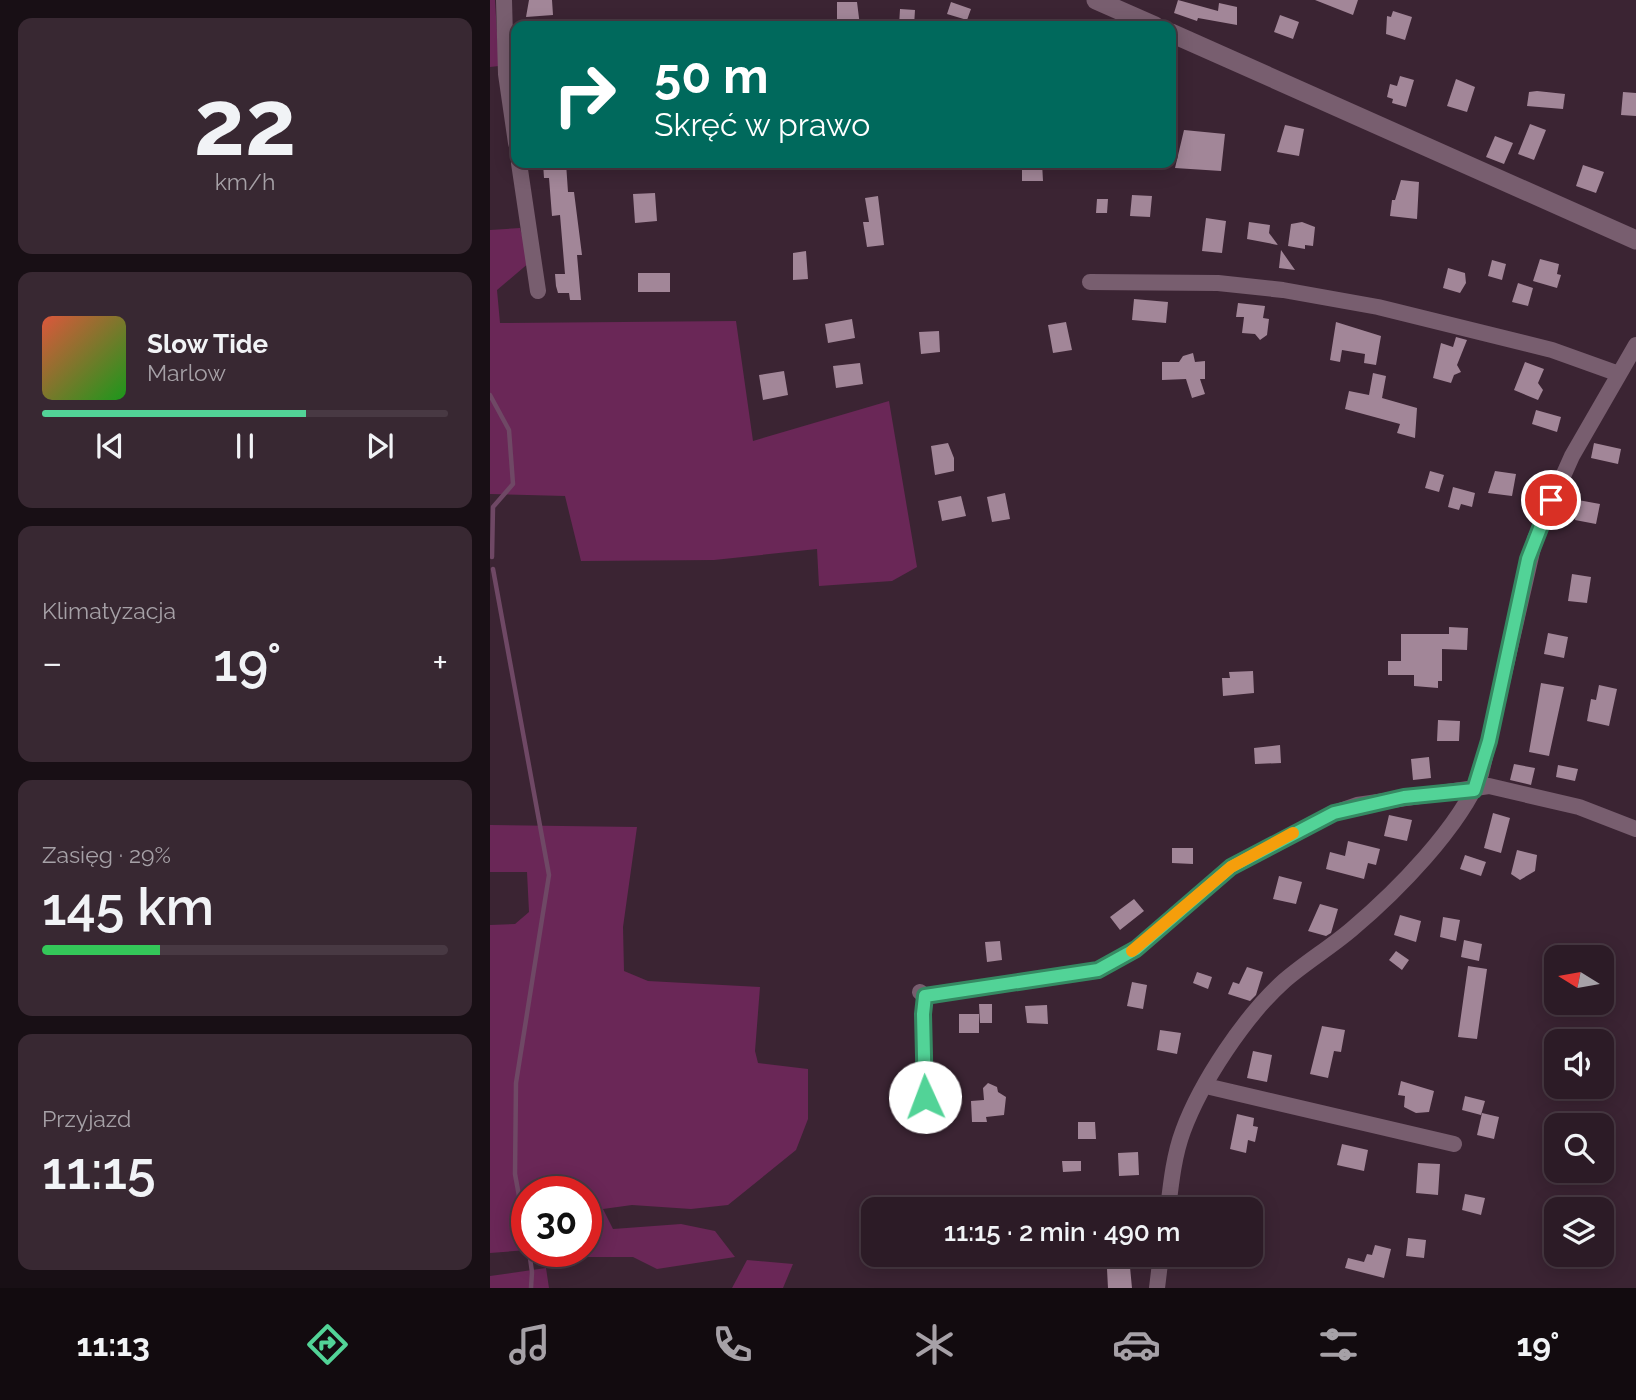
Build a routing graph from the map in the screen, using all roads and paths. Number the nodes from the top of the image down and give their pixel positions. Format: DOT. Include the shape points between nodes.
graph roads {
  1 [pos="504,0"];
  2 [pos="1096,0"];
  3 [pos="1144,21"];
  4 [pos="1176,35"];
  5 [pos="511,108"];
  6 [pos="520,168"];
  7 [pos="1636,240"];
  8 [pos="1090,282"];
  9 [pos="538,291"];
  10 [pos="1636,345"];
  11 [pos="1619,374"];
  12 [pos="1474,790"];
  13 [pos="1636,829"];
  14 [pos="1206,1086"];
  15 [pos="925,1097"];
  16 [pos="1454,1144"];
  17 [pos="1170,1197"];
  18 [pos="1160,1267"];
  19 [pos="1157,1288"];
  1 -- 5 [label="street"];
  2 -- 3 [label="main road"];
  4 -- 7 [label="main road"];
  6 -- 9 [label="street"];
  8 -- 11 [label="street" via="1218,283 1283,290 1378,307 1552,350"];
  10 -- 11 [label="street"];
  11 -- 12 [label="street" via="1572,456 1535,539"];
  12 -- 13 [label="street" via="1489,786 1578,807"];
  12 -- 14 [label="street" via="1456,821 1386,897 1265,1001"];
  12 -- 15 [label="street" via="1404,797 1334,813 1231,867 1136,949 1098,970 923,994"];
  14 -- 16 [label="street"];
  14 -- 17 [label="street" via="1182,1133"];
  18 -- 19 [label="street"];
}
